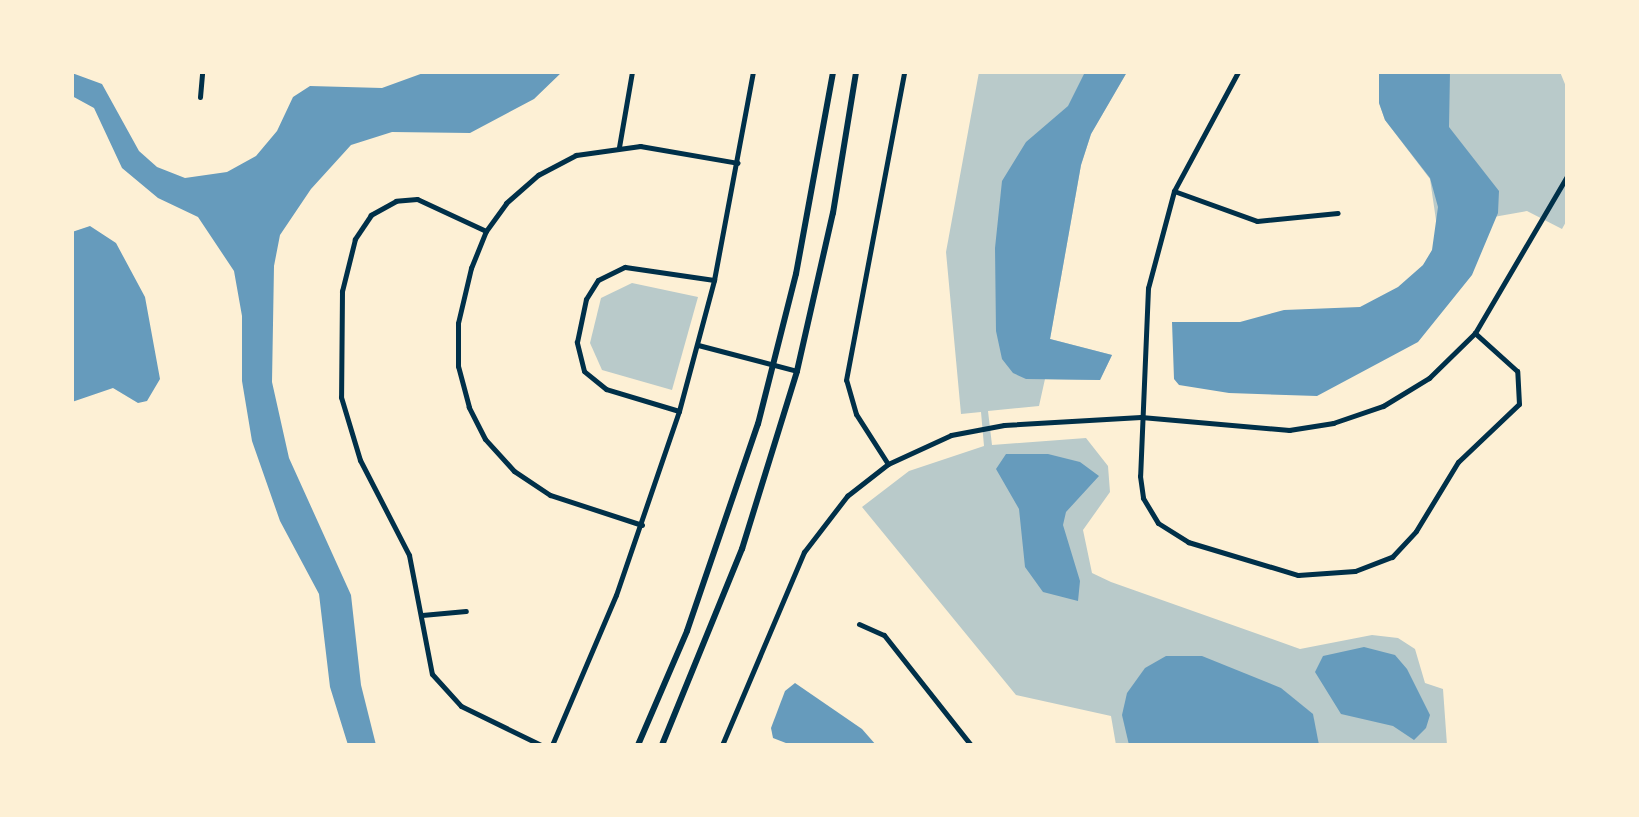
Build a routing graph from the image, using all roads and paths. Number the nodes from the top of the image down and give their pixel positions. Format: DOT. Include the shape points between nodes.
graph roads {
  1 [pos="202,72"];
  2 [pos="632,72"];
  3 [pos="753,72"];
  4 [pos="833,72"];
  5 [pos="856,72"];
  6 [pos="904,72"];
  7 [pos="1238,72"];
  8 [pos="200,97"];
  9 [pos="619,147"];
  10 [pos="738,163"];
  11 [pos="1567,176"];
  12 [pos="1174,191"];
  13 [pos="1338,213"];
  14 [pos="486,231"];
  15 [pos="714,280"];
  16 [pos="1475,333"];
  17 [pos="698,345"];
  18 [pos="774,364"];
  19 [pos="797,371"];
  20 [pos="679,411"];
  21 [pos="1141,417"];
  22 [pos="888,464"];
  23 [pos="642,525"];
  24 [pos="466,611"];
  25 [pos="422,615"];
  26 [pos="859,624"];
  27 [pos="541,745"];
  28 [pos="552,745"];
  29 [pos="638,745"];
  30 [pos="662,745"];
  31 [pos="722,745"];
  32 [pos="971,745"];
  1 -- 8 [label="street"];
  2 -- 9 [label="street"];
  3 -- 10 [label="street"];
  4 -- 18 [label="street" via="809,211"];
  5 -- 19 [label="street" via="833,213"];
  6 -- 22 [label="street" via="880,219 846,372 850,401"];
  7 -- 12 [label="street"];
  9 -- 10 [label="street"];
  9 -- 14 [label="street" via="576,155 538,175 506,203"];
  10 -- 15 [label="street"];
  11 -- 16 [label="street"];
  12 -- 13 [label="street" via="1257,221"];
  12 -- 21 [label="street" via="1144,314"];
  14 -- 23 [label="street" via="471,268 457,344 462,387 478,427 499,456 531,484 570,503"];
  14 -- 25 [label="street" via="432,202 389,204 361,226 342,291 338,319 345,415 360,460 409,555"];
  15 -- 17 [label="street"];
  15 -- 20 [label="street" via="625,267 598,280 586,299 577,342 584,371 606,389"];
  16 -- 21 [label="street" via="1450,361 1407,393 1333,423 1271,430"];
  16 -- 21 [label="street" via="1517,371 1519,404 1458,462 1408,542 1369,568 1298,575 1170,533 1150,512 1141,491"];
  17 -- 18 [label="street"];
  17 -- 20 [label="street"];
  18 -- 19 [label="street"];
  18 -- 29 [label="street" via="719,546"];
  19 -- 30 [label="street" via="742,549"];
  20 -- 23 [label="street"];
  21 -- 22 [label="street" via="977,429 926,444"];
  22 -- 31 [label="street" via="847,496 804,552"];
  23 -- 28 [label="street"];
  24 -- 25 [label="street"];
  25 -- 27 [label="street" via="427,661 448,695"];
  26 -- 32 [label="street" via="884,635"];
}
